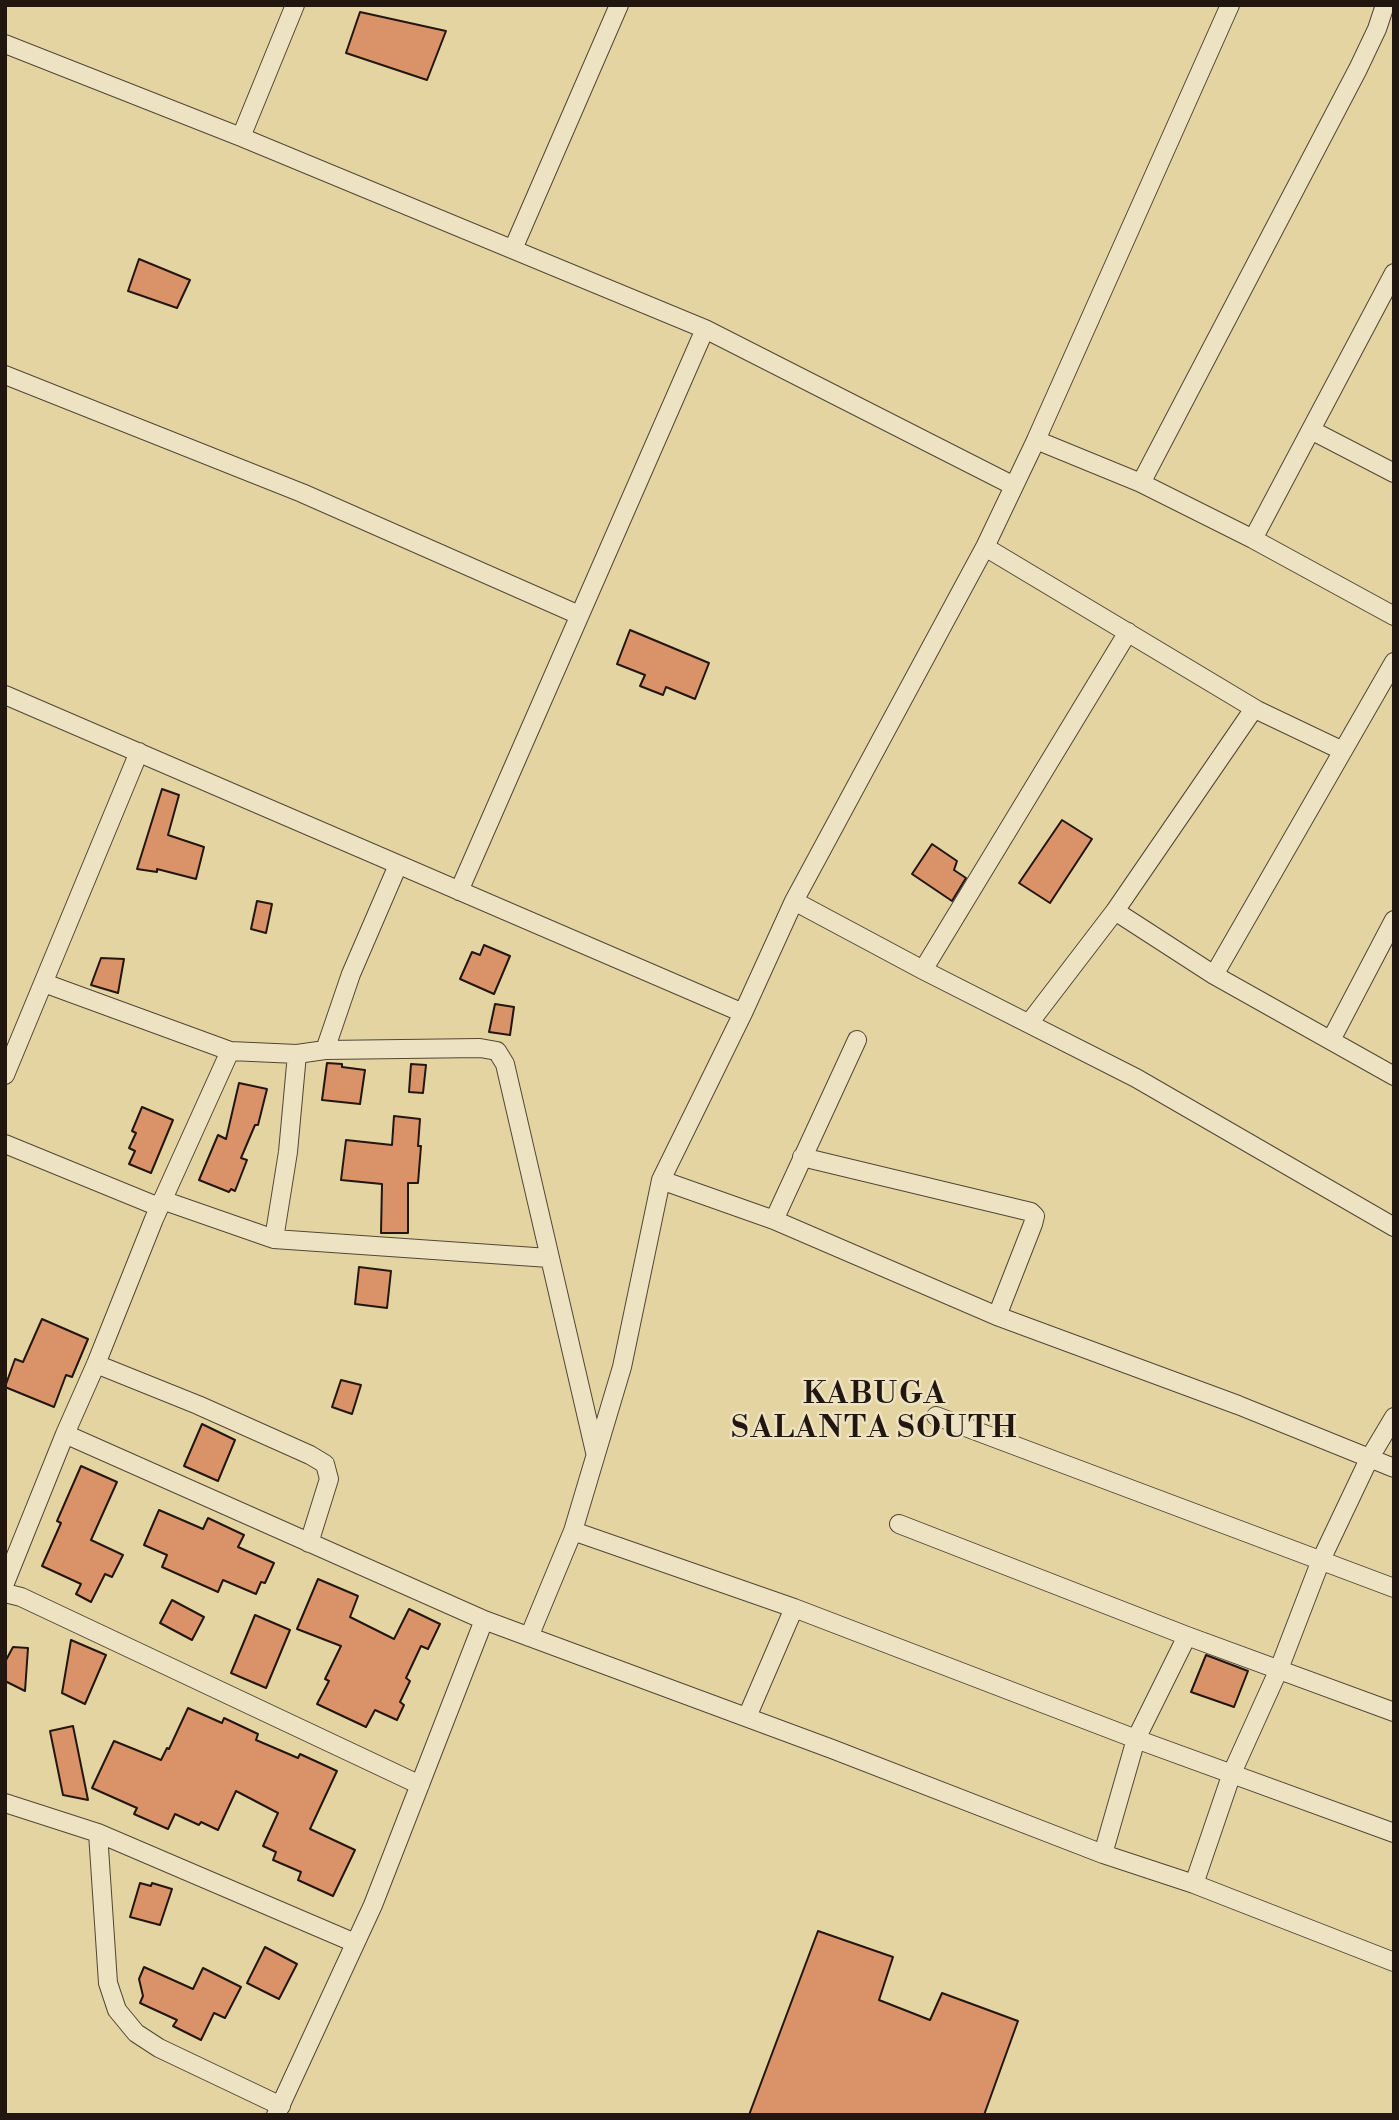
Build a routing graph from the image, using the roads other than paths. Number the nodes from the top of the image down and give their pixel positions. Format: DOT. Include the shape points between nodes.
graph roads {
  1 [pos="295,5"];
  2 [pos="620,5"];
  3 [pos="1230,5"];
  4 [pos="1385,5"];
  5 [pos="5,44"];
  6 [pos="241,137"];
  7 [pos="513,249"];
  8 [pos="1394,273"];
  9 [pos="705,329"];
  10 [pos="5,375"];
  11 [pos="1311,430"];
  12 [pos="1036,440"];
  13 [pos="1394,473"];
  14 [pos="1141,482"];
  15 [pos="1014,486"];
  16 [pos="1253,540"];
  17 [pos="985,547"];
  18 [pos="579,615"];
  19 [pos="1394,616"];
  20 [pos="1128,632"];
  21 [pos="1394,662"];
  22 [pos="5,695"];
  23 [pos="1257,709"];
  24 [pos="1343,751"];
  25 [pos="139,752"];
  26 [pos="398,865"];
  27 [pos="459,891"];
  28 [pos="794,901"];
  29 [pos="1115,911"];
  30 [pos="1394,920"];
  31 [pos="923,970"];
  32 [pos="1214,975"];
  33 [pos="44,983"];
  34 [pos="743,1013"];
  35 [pos="1030,1022"];
  36 [pos="858,1040"];
  37 [pos="1331,1040"];
  38 [pos="325,1050"];
  39 [pos="230,1051"];
  40 [pos="298,1054"];
  41 [pos="5,1075"];
  42 [pos="1394,1076"];
  43 [pos="5,1144"];
  44 [pos="802,1157"];
  45 [pos="661,1181"];
  46 [pos="160,1204"];
  47 [pos="774,1220"];
  48 [pos="1394,1227"];
  49 [pos="274,1239"];
  50 [pos="549,1258"];
  51 [pos="997,1316"];
  52 [pos="96,1364"];
  53 [pos="936,1416"];
  54 [pos="1394,1417"];
  55 [pos="65,1434"];
  56 [pos="596,1454"];
  57 [pos="1370,1459"];
  58 [pos="1394,1468"];
  59 [pos="899,1524"];
  60 [pos="573,1531"];
  61 [pos="309,1542"];
  62 [pos="1321,1560"];
  63 [pos="5,1583"];
  64 [pos="1394,1588"];
  65 [pos="5,1593"];
  66 [pos="794,1608"];
  67 [pos="484,1620"];
  68 [pos="1187,1636"];
  69 [pos="529,1637"];
  70 [pos="1279,1669"];
  71 [pos="1394,1712"];
  72 [pos="747,1717"];
  73 [pos="1136,1739"];
  74 [pos="1232,1773"];
  75 [pos="420,1785"];
  76 [pos="5,1803"];
  77 [pos="98,1833"];
  78 [pos="1394,1833"];
  79 [pos="1103,1854"];
  80 [pos="1194,1884"];
  81 [pos="355,1943"];
  82 [pos="1394,1962"];
  83 [pos="279,2110"];
  1 -- 6 [label="street"];
  2 -- 7 [label="street"];
  3 -- 12 [label="street"];
  4 -- 14 [label="street" via="1358,69"];
  5 -- 6 [label="street"];
  6 -- 7 [label="street"];
  7 -- 9 [label="street"];
  8 -- 11 [label="street"];
  9 -- 15 [label="street"];
  9 -- 18 [label="street"];
  10 -- 18 [label="street" via="302,493"];
  11 -- 13 [label="street"];
  11 -- 16 [label="street"];
  12 -- 14 [label="street"];
  12 -- 15 [label="street"];
  14 -- 16 [label="street"];
  15 -- 17 [label="street"];
  16 -- 19 [label="street"];
  17 -- 20 [label="street"];
  17 -- 28 [label="street"];
  18 -- 27 [label="street"];
  20 -- 23 [label="street"];
  20 -- 31 [label="street"];
  21 -- 24 [label="street"];
  22 -- 25 [label="street"];
  23 -- 24 [label="street"];
  23 -- 29 [label="street"];
  24 -- 32 [label="street"];
  25 -- 26 [label="street"];
  25 -- 33 [label="street"];
  26 -- 27 [label="street"];
  26 -- 38 [label="street" via="351,974"];
  27 -- 34 [label="street"];
  28 -- 31 [label="street"];
  28 -- 34 [label="street"];
  29 -- 32 [label="street"];
  29 -- 35 [label="street"];
  30 -- 37 [label="street"];
  31 -- 35 [label="street"];
  32 -- 37 [label="street"];
  33 -- 39 [label="street"];
  33 -- 41 [label="street"];
  34 -- 45 [label="street"];
  35 -- 48 [label="street"];
  36 -- 44 [label="street"];
  37 -- 42 [label="street"];
  38 -- 40 [label="street"];
  38 -- 50 [label="street" via="496,1051 505,1064"];
  39 -- 40 [label="street"];
  39 -- 46 [label="street"];
  40 -- 49 [label="street"];
  43 -- 46 [label="street"];
  44 -- 47 [label="street"];
  44 -- 51 [label="street" via="1031,1212 1033,1224"];
  45 -- 47 [label="street"];
  45 -- 56 [label="street" via="622,1367"];
  46 -- 49 [label="street"];
  46 -- 52 [label="street"];
  47 -- 51 [label="street"];
  49 -- 50 [label="street"];
  50 -- 56 [label="street"];
  51 -- 57 [label="street"];
  52 -- 55 [label="street"];
  52 -- 61 [label="street" via="325,1464 329,1479"];
  53 -- 62 [label="street"];
  54 -- 57 [label="street"];
  55 -- 61 [label="street"];
  55 -- 63 [label="street"];
  56 -- 60 [label="street"];
  57 -- 58 [label="street"];
  57 -- 62 [label="street"];
  59 -- 68 [label="street"];
  60 -- 66 [label="street"];
  60 -- 69 [label="street"];
  61 -- 67 [label="street"];
  62 -- 64 [label="street"];
  62 -- 70 [label="street"];
  65 -- 75 [label="street"];
  66 -- 72 [label="street"];
  66 -- 73 [label="street"];
  67 -- 69 [label="street"];
  67 -- 75 [label="street"];
  68 -- 70 [label="street"];
  68 -- 73 [label="street"];
  69 -- 72 [label="street"];
  70 -- 71 [label="street"];
  70 -- 74 [label="street"];
  72 -- 79 [label="street"];
  73 -- 74 [label="street"];
  73 -- 79 [label="street"];
  74 -- 78 [label="street"];
  74 -- 80 [label="street"];
  75 -- 81 [label="street"];
  76 -- 77 [label="street"];
  77 -- 81 [label="street"];
  77 -- 83 [label="street" via="108,1983 117,2010 136,2033 159,2048"];
  79 -- 80 [label="street"];
  80 -- 82 [label="street"];
  81 -- 83 [label="street"];
}
